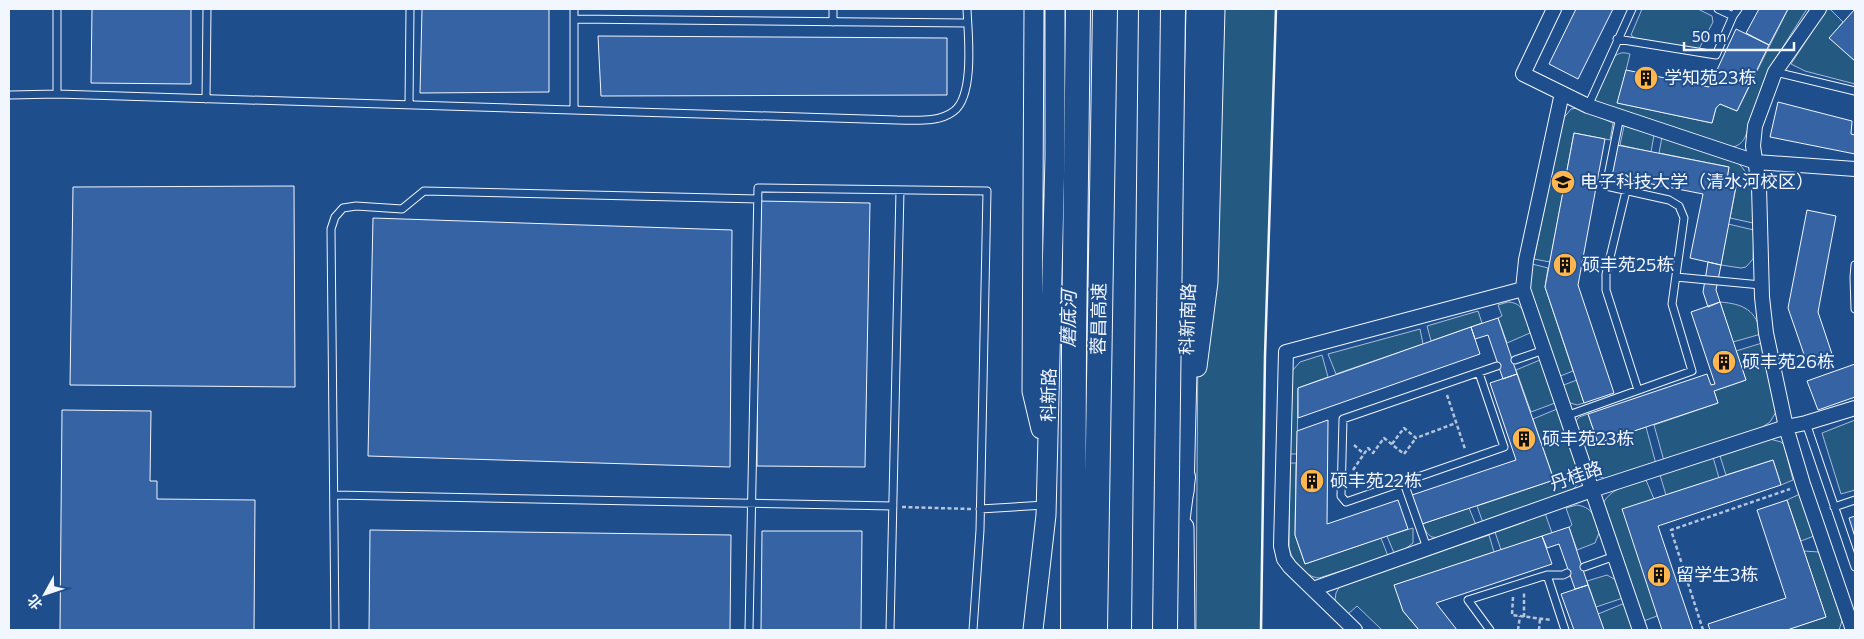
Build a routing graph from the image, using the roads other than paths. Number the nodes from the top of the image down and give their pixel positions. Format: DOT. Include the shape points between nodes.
graph roads {
  1 [pos="57,9"];
  2 [pos="207,9"];
  3 [pos="410,9"];
  4 [pos="574,9"];
  5 [pos="833,9"];
  6 [pos="967,9"];
  7 [pos="1034,9"];
  8 [pos="1055,9"];
  9 [pos="1078,9"];
  10 [pos="1105,9"];
  11 [pos="1151,9"];
  12 [pos="1172,9"];
  13 [pos="1196,9"];
  14 [pos="1215,9"];
  15 [pos="1554,9"];
  16 [pos="1632,9"];
  17 [pos="1718,9"];
  18 [pos="1738,9"];
  19 [pos="1819,9"];
  20 [pos="1733,16"];
  21 [pos="574,19"];
  22 [pos="833,22"];
  23 [pos="967,23"];
  24 [pos="1617,39"];
  25 [pos="1775,72"];
  26 [pos="1855,91"];
  27 [pos="1562,93"];
  28 [pos="57,94"];
  29 [pos="11,95"];
  30 [pos="206,99"];
  31 [pos="409,105"];
  32 [pos="1588,106"];
  33 [pos="574,110"];
  34 [pos="1620,116"];
  35 [pos="1756,162"];
  36 [pos="1855,168"];
  37 [pos="900,190"];
  38 [pos="1626,191"];
  39 [pos="758,199"];
  40 [pos="1855,265"];
  41 [pos="1676,277"];
  42 [pos="1761,285"];
  43 [pos="1523,289"];
  44 [pos="1855,309"];
  45 [pos="1544,350"];
  46 [pos="1516,360"];
  47 [pos="1497,366"];
  48 [pos="1479,372"];
  49 [pos="1638,390"];
  50 [pos="1855,408"];
  51 [pos="1565,416"];
  52 [pos="1806,423"];
  53 [pos="1786,427"];
  54 [pos="1048,455"];
  55 [pos="1183,477"];
  56 [pos="1404,483"];
  57 [pos="1592,490"];
  58 [pos="334,495"];
  59 [pos="1855,500"];
  60 [pos="752,503"];
  61 [pos="1046,505"];
  62 [pos="893,506"];
  63 [pos="1834,508"];
  64 [pos="980,509"];
  65 [pos="1427,548"];
  66 [pos="1614,556"];
  67 [pos="1584,567"];
  68 [pos="1855,568"];
  69 [pos="1567,573"];
  70 [pos="1548,576"];
  71 [pos="1313,589"];
  72 [pos="335,630"];
  73 [pos="749,630"];
  74 [pos="890,630"];
  75 [pos="973,630"];
  76 [pos="1033,630"];
  77 [pos="1074,630"];
  78 [pos="1095,630"];
  79 [pos="1144,630"];
  80 [pos="1164,630"];
  81 [pos="1185,630"];
  82 [pos="1354,630"];
  83 [pos="1490,630"];
  84 [pos="1565,630"];
  85 [pos="1640,630"];
  86 [pos="1853,630"];
  1 -- 28 [label="lane"];
  2 -- 30 [label="lane"];
  3 -- 31 [label="lane"];
  4 -- 21 [label="lane"];
  5 -- 22 [label="lane"];
  6 -- 23 [label="lane"];
  7 -- 54 [label="main road" via="1032,391"];
  8 -- 54 [label="main road, 科新路"];
  9 -- 77 [label="highway"];
  10 -- 78 [label="highway, 蓉昌高速"];
  11 -- 79 [label="highway"];
  12 -- 80 [label="highway, bridge"];
  13 -- 55 [label="main road, 科新南路"];
  14 -- 55 [label="main road" via="1208,282"];
  15 -- 27 [label="street" via="1523,74"];
  16 -- 24 [label="lane"];
  17 -- 20 [label="lane"];
  18 -- 20 [label="lane"];
  19 -- 25 [label="street"];
  20 -- 24 [label="lane" via="1716,55"];
  21 -- 22 [label="lane"];
  21 -- 33 [label="lane"];
  22 -- 23 [label="lane"];
  23 -- 33 [label="lane" via="968,74 964,95 955,111 935,119"];
  24 -- 32 [label="lane"];
  25 -- 26 [label="lane"];
  25 -- 35 [label="street" via="1755,126 1753,146"];
  27 -- 32 [label="street"];
  27 -- 43 [label="street" via="1526,260"];
  28 -- 29 [label="lane"];
  28 -- 30 [label="lane"];
  30 -- 31 [label="lane"];
  31 -- 33 [label="lane"];
  32 -- 34 [label="street"];
  34 -- 35 [label="street"];
  34 -- 38 [label="lane" via="1606,186"];
  35 -- 36 [label="street"];
  35 -- 42 [label="street"];
  37 -- 39 [label="lane" via="758,188"];
  37 -- 62 [label="lane"];
  37 -- 64 [label="lane" via="987,191"];
  38 -- 41 [label="lane" via="1670,200 1679,206 1684,218"];
  38 -- 49 [label="lane" via="1606,274 1606,290"];
  39 -- 58 [label="lane" via="424,191 402,209 343,208 331,229"];
  39 -- 60 [label="lane"];
  40 -- 44 [label="lane"];
  41 -- 42 [label="lane"];
  41 -- 49 [label="lane" via="1672,304 1692,371"];
  42 -- 53 [label="street" via="1766,333"];
  43 -- 45 [label="street"];
  43 -- 71 [label="street" via="1286,352 1281,546 1284,559"];
  45 -- 46 [label="lane"];
  45 -- 51 [label="street"];
  47 -- 48 [label="lane"];
  48 -- 56 [label="lane" via="1504,447"];
  48 -- 56 [label="lane" via="1343,419 1341,496 1346,502"];
  49 -- 51 [label="lane"];
  50 -- 52 [label="street, 丹桂路"];
  51 -- 57 [label="street"];
  52 -- 53 [label="street, 丹桂路"];
  52 -- 63 [label="lane"];
  53 -- 57 [label="street, 丹桂路"];
  53 -- 86 [label="street"];
  54 -- 61 [label="main road, 科新路"];
  55 -- 80 [label="highway"];
  55 -- 81 [label="main road, 科新南路"];
  56 -- 65 [label="lane"];
  57 -- 65 [label="street, 丹桂路"];
  57 -- 66 [label="street"];
  58 -- 60 [label="lane"];
  58 -- 72 [label="lane"];
  59 -- 63 [label="lane"];
  60 -- 62 [label="lane"];
  60 -- 73 [label="lane"];
  61 -- 64 [label="lane"];
  61 -- 76 [label="main road, 科新路"];
  62 -- 74 [label="lane"];
  63 -- 68 [label="lane"];
  64 -- 75 [label="lane"];
  65 -- 71 [label="street, 丹桂路"];
  66 -- 67 [label="lane"];
  66 -- 85 [label="street"];
  69 -- 70 [label="lane"];
  70 -- 83 [label="lane" via="1468,600"];
  70 -- 84 [label="lane"];
  71 -- 82 [label="street"];
}
